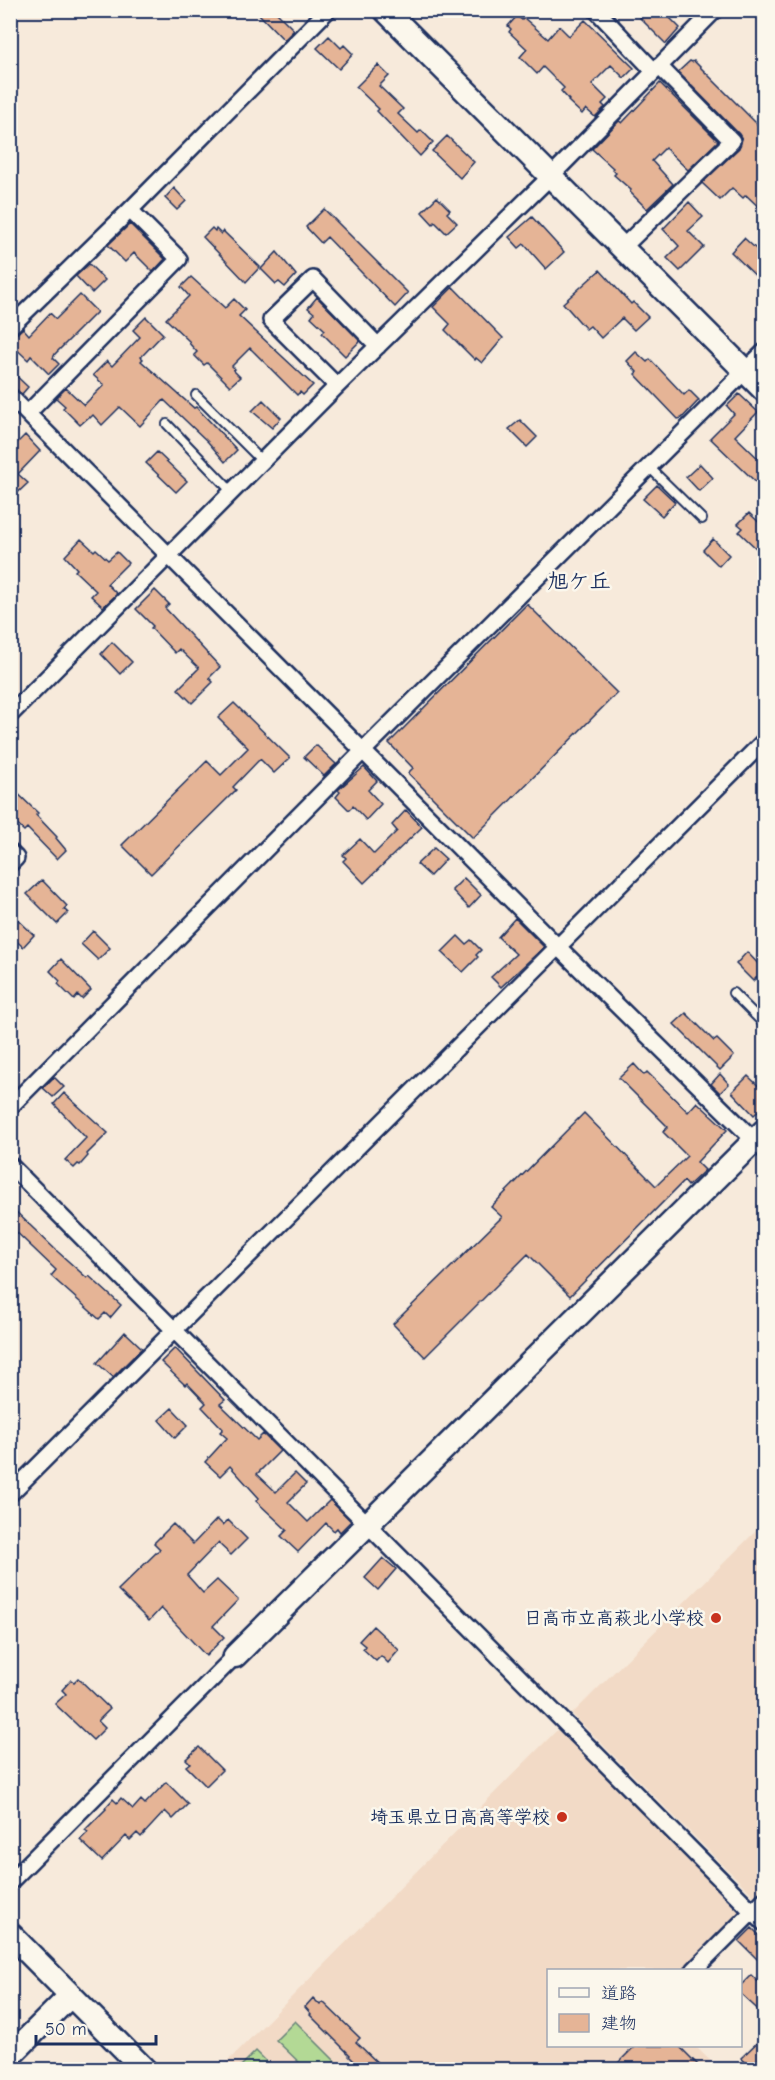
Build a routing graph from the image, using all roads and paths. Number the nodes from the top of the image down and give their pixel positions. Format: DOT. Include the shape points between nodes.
graph roads {
  1 [pos="328,10"];
  2 [pos="385,10"];
  3 [pos="596,10"];
  4 [pos="715,10"];
  5 [pos="657,68"];
  6 [pos="551,176"];
  7 [pos="130,210"];
  8 [pos="621,249"];
  9 [pos="10,327"];
  10 [pos="378,346"];
  11 [pos="765,352"];
  12 [pos="746,371"];
  13 [pos="337,386"];
  14 [pos="765,390"];
  15 [pos="196,395"];
  16 [pos="10,396"];
  17 [pos="28,413"];
  18 [pos="167,424"];
  19 [pos="262,461"];
  20 [pos="649,467"];
  21 [pos="232,492"];
  22 [pos="702,519"];
  23 [pos="169,556"];
  24 [pos="10,715"];
  25 [pos="765,741"];
  26 [pos="364,750"];
  27 [pos="10,852"];
  28 [pos="10,864"];
  29 [pos="559,948"];
  30 [pos="734,993"];
  31 [pos="765,1024"];
  32 [pos="10,1107"];
  33 [pos="762,1140"];
  34 [pos="10,1165"];
  35 [pos="175,1331"];
  36 [pos="10,1494"];
  37 [pos="368,1522"];
  38 [pos="235,1656"];
  39 [pos="10,1882"];
  40 [pos="765,1900"];
  41 [pos="753,1911"];
  42 [pos="765,1923"];
  43 [pos="10,1934"];
  44 [pos="696,1969"];
  45 [pos="71,1995"];
  46 [pos="10,2056"];
  47 [pos="145,2070"];
  1 -- 7 [label="street"];
  2 -- 6 [label="street"];
  3 -- 5 [label="street"];
  4 -- 5 [label="street"];
  5 -- 6 [label="street"];
  5 -- 8 [label="street" via="732,141"];
  6 -- 8 [label="street"];
  6 -- 10 [label="street"];
  7 -- 9 [label="street"];
  7 -- 17 [label="street" via="178,259"];
  8 -- 12 [label="street"];
  10 -- 13 [label="street"];
  10 -- 13 [label="street" via="313,279 271,320"];
  11 -- 12 [label="street"];
  12 -- 14 [label="street"];
  12 -- 20 [label="street"];
  13 -- 19 [label="street"];
  15 -- 19 [label="lane"];
  16 -- 17 [label="street"];
  17 -- 23 [label="street"];
  18 -- 21 [label="lane"];
  19 -- 21 [label="street"];
  20 -- 22 [label="lane"];
  20 -- 26 [label="street"];
  21 -- 23 [label="street"];
  23 -- 24 [label="street"];
  23 -- 26 [label="street"];
  25 -- 29 [label="street"];
  26 -- 29 [label="street"];
  26 -- 32 [label="street"];
  27 -- 28 [label="street" via="16,858"];
  29 -- 33 [label="street"];
  29 -- 35 [label="street"];
  30 -- 31 [label="lane"];
  33 -- 37 [label="street"];
  34 -- 35 [label="street"];
  35 -- 36 [label="street"];
  35 -- 37 [label="street"];
  37 -- 38 [label="street"];
  37 -- 41 [label="street"];
  38 -- 39 [label="street"];
  40 -- 41 [label="street"];
  41 -- 42 [label="street"];
  41 -- 44 [label="street"];
  43 -- 45 [label="street"];
  45 -- 46 [label="street"];
  45 -- 47 [label="street"];
}
